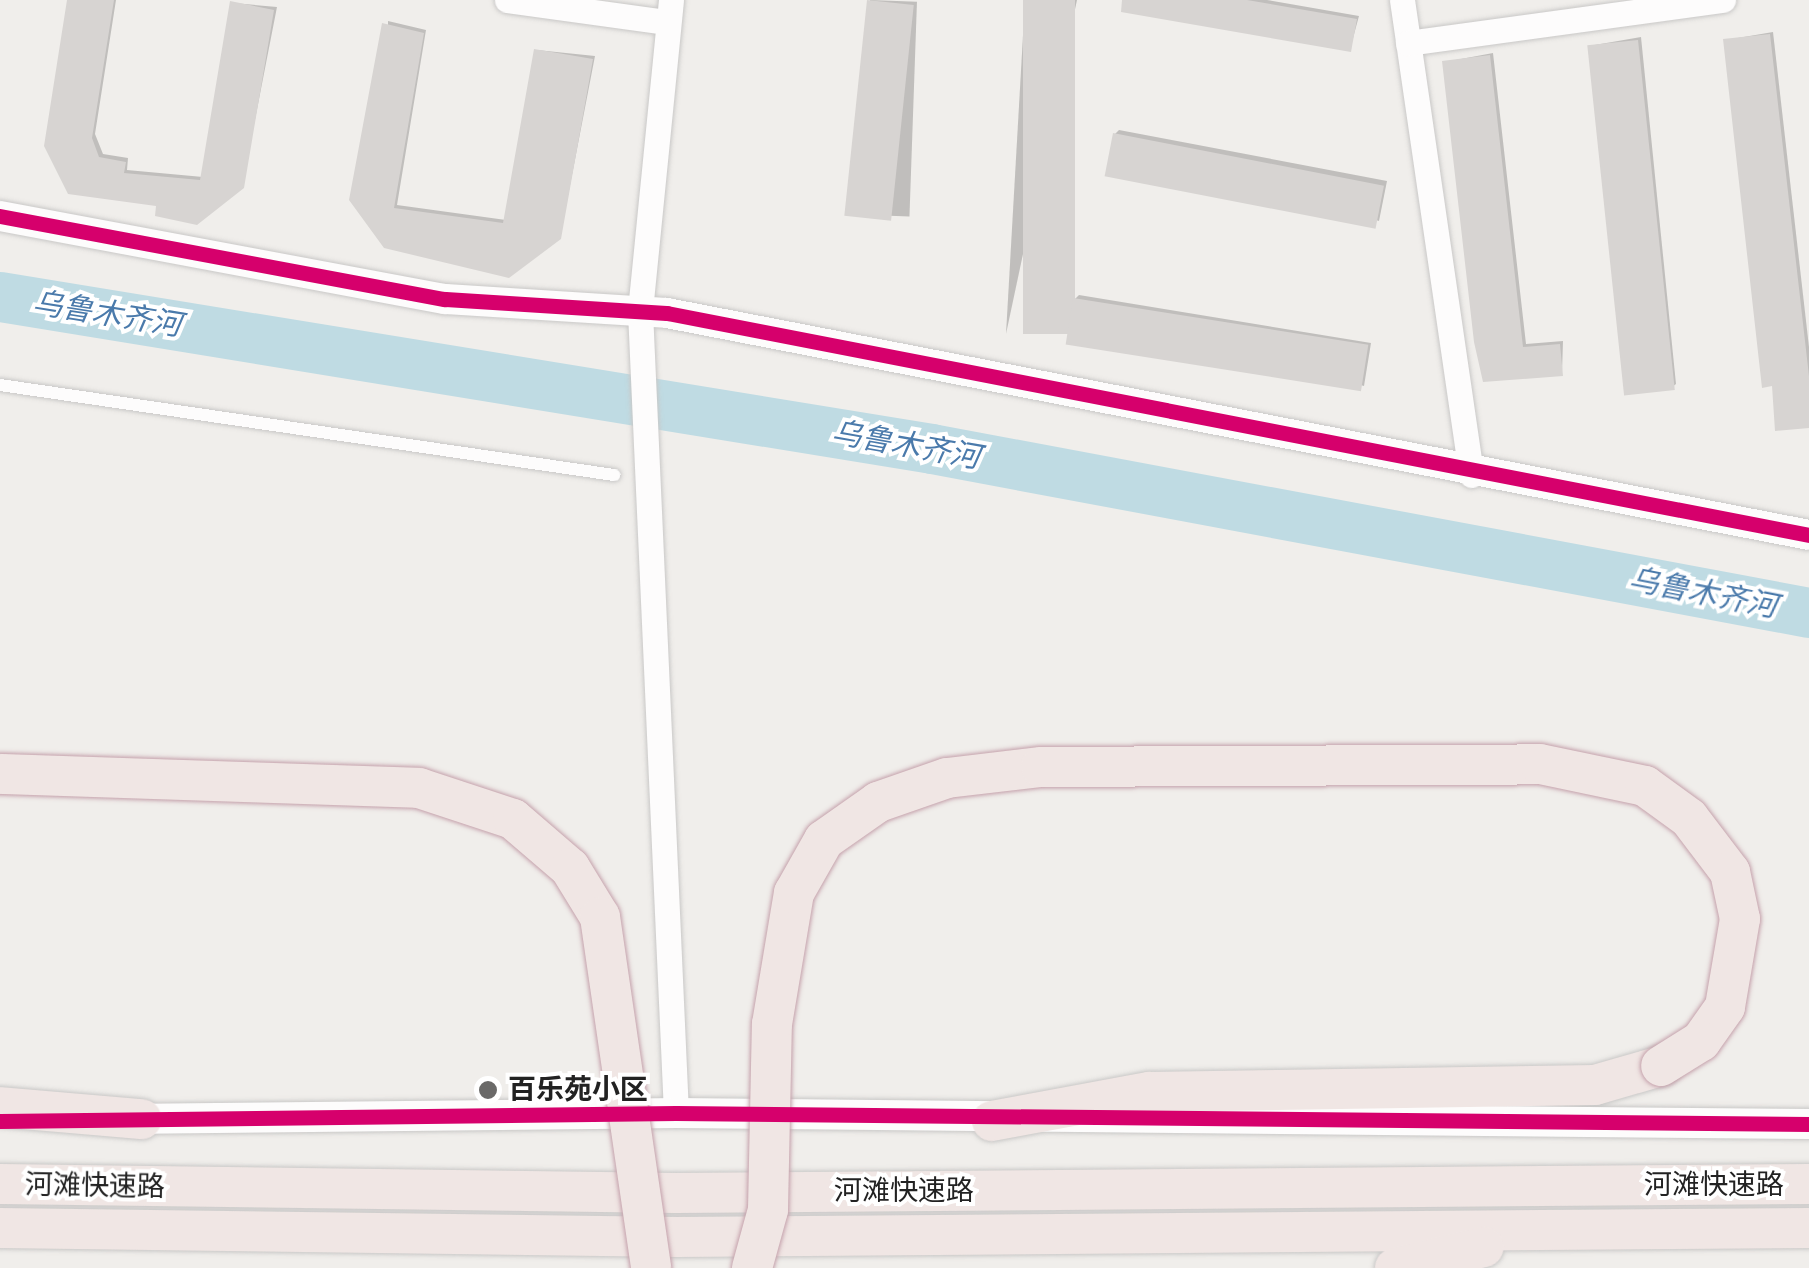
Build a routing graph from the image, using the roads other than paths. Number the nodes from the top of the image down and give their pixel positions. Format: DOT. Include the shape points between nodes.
graph roads {
  1 [pos="507,0"];
  2 [pos="1402,0"];
  3 [pos="1723,0"];
  4 [pos="668,11"];
  5 [pos="1408,43"];
  6 [pos="0,216"];
  7 [pos="640,311"];
  8 [pos="0,385"];
  9 [pos="614,475"];
  10 [pos="1471,475"];
  11 [pos="1809,534"];
  12 [pos="0,774"];
  13 [pos="0,1107"];
  14 [pos="676,1113"];
  15 [pos="141,1119"];
  16 [pos="0,1120"];
  17 [pos="992,1121"];
  18 [pos="1809,1124"];
  19 [pos="0,1184"];
  20 [pos="1809,1184"];
  21 [pos="0,1228"];
  22 [pos="1809,1228"];
  23 [pos="1556,1230"];
  24 [pos="651,1268"];
  25 [pos="752,1268"];
  26 [pos="1396,1268"];
  1 -- 4 [label="street"];
  2 -- 5 [label="street"];
  3 -- 5 [label="street"];
  4 -- 7 [label="street"];
  5 -- 10 [label="street"];
  6 -- 7 [label="street" via="445,299"];
  7 -- 10 [label="street"];
  7 -- 14 [label="street"];
  8 -- 9 [label="lane"];
  10 -- 11 [label="street"];
  12 -- 24 [label="highway, bridge" via="419,788 513,819 570,868 600,916"];
  13 -- 15 [label="highway"];
  14 -- 15 [label="street"];
  14 -- 17 [label="street"];
  15 -- 16 [label="street"];
  17 -- 18 [label="street"];
  17 -- 25 [label="highway, bridge" via="1149,1092 1595,1086 1661,1066 1700,1041 1726,1007 1740,919 1730,872 1689,818 1645,786 1540,764 1040,766 947,778 878,802 824,840 794,893 772,1024 768,1210"];
  19 -- 20 [label="highway, 河滩快速路" via="676,1193"];
  21 -- 23 [label="highway, 河滩快速路" via="677,1237"];
  22 -- 23 [label="highway, 河滩快速路"];
  23 -- 26 [label="highway"];
}
